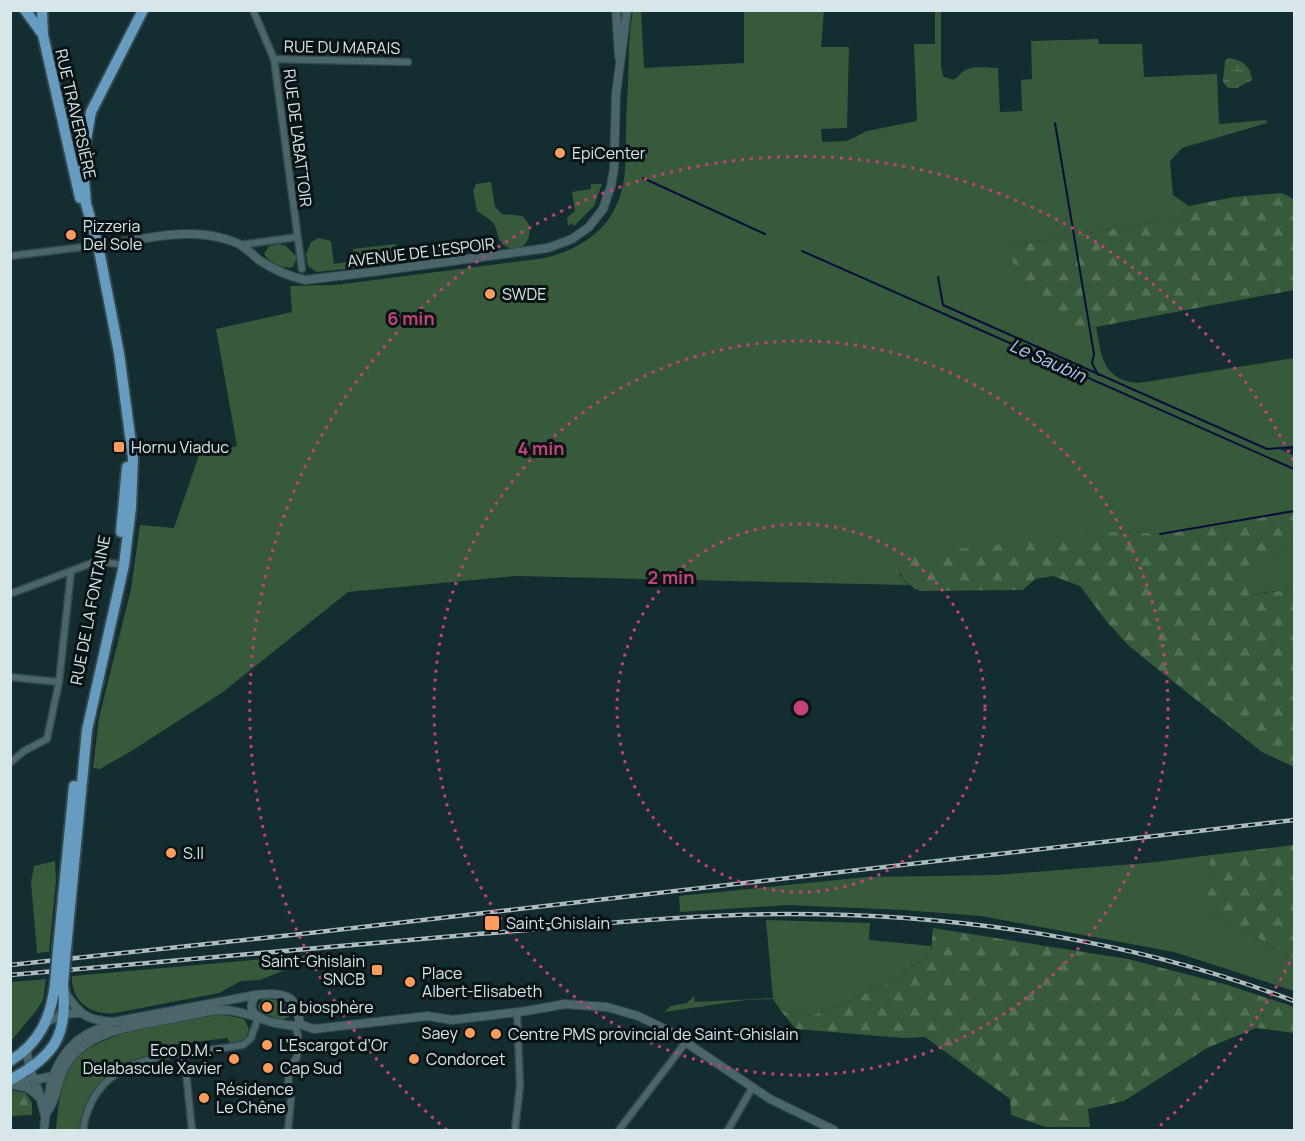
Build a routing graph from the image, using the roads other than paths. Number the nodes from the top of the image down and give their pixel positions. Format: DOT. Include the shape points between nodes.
graph roads {
  1 [pos="25,10"];
  2 [pos="42,10"];
  3 [pos="143,10"];
  4 [pos="253,10"];
  5 [pos="616,10"];
  6 [pos="627,10"];
  7 [pos="43,35"];
  8 [pos="274,59"];
  9 [pos="408,62"];
  10 [pos="620,62"];
  11 [pos="63,121"];
  12 [pos="88,124"];
  13 [pos="80,199"];
  14 [pos="298,237"];
  15 [pos="94,245"];
  16 [pos="240,245"];
  17 [pos="10,256"];
  18 [pos="302,269"];
  19 [pos="121,564"];
  20 [pos="71,571"];
  21 [pos="10,594"];
  22 [pos="10,677"];
  23 [pos="59,682"];
  24 [pos="10,763"];
  25 [pos="61,986"];
  26 [pos="256,995"];
  27 [pos="517,1012"];
  28 [pos="64,1014"];
  29 [pos="82,1015"];
  30 [pos="258,1017"];
  31 [pos="46,1022"];
  32 [pos="113,1022"];
  33 [pos="297,1025"];
  34 [pos="87,1034"];
  35 [pos="686,1042"];
  36 [pos="27,1049"];
  37 [pos="184,1053"];
  38 [pos="10,1061"];
  39 [pos="62,1072"];
  40 [pos="31,1074"];
  41 [pos="52,1077"];
  42 [pos="10,1080"];
  43 [pos="10,1085"];
  44 [pos="752,1088"];
  45 [pos="39,1097"];
  46 [pos="45,1116"];
  47 [pos="823,1129"];
  48 [pos="44,1131"];
  49 [pos="83,1131"];
  50 [pos="192,1131"];
  51 [pos="288,1131"];
  52 [pos="515,1131"];
  53 [pos="619,1131"];
  54 [pos="728,1131"];
  55 [pos="834,1131"];
  1 -- 7 [label="main road, RUE TRAVERSIÈRE"];
  2 -- 7 [label="main road, RUE TRAVERSIÈRE"];
  3 -- 12 [label="main road, RUE DE LA FONTAINE"];
  4 -- 8 [label="street, RUE DE L'ABATTOIR"];
  5 -- 10 [label="street"];
  6 -- 10 [label="street"];
  7 -- 11 [label="main road, RUE TRAVERSIÈRE"];
  8 -- 9 [label="street, RUE DU MARAIS"];
  8 -- 14 [label="street, RUE DE L'ABATTOIR"];
  10 -- 16 [label="street, AVENUE DE L'ESPOIR" via="610,191 599,215 572,239 548,248 492,257 305,280 274,270"];
  11 -- 12 [label="street"];
  11 -- 13 [label="main road, RUE TRAVERSIÈRE"];
  12 -- 15 [label="main road, RUE DE LA FONTAINE" via="83,167"];
  13 -- 15 [label="main road, RUE DE LA FONTAINE"];
  14 -- 16 [label="street"];
  14 -- 18 [label="street, RUE DE L'ABATTOIR"];
  15 -- 16 [label="street, AVENUE DE L'ESPOIR" via="199,233"];
  15 -- 17 [label="street"];
  15 -- 19 [label="main road, RUE DE LA FONTAINE" via="125,425 127,470"];
  19 -- 20 [label="street" via="98,561"];
  19 -- 25 [label="main road, RUE DE LA FONTAINE, bridge" via="85,712"];
  20 -- 21 [label="street"];
  20 -- 23 [label="street"];
  22 -- 23 [label="street"];
  23 -- 24 [label="street" via="47,739"];
  25 -- 28 [label="main road"];
  25 -- 29 [label="street"];
  25 -- 31 [label="main road"];
  26 -- 30 [label="street" via="251,1009"];
  26 -- 32 [label="street"];
  26 -- 33 [label="street" via="278,993 291,999 299,1012"];
  27 -- 33 [label="street" via="448,1020 428,1016 314,1029"];
  27 -- 35 [label="street" via="565,1004 607,1007 651,1021"];
  27 -- 52 [label="street" via="520,1085"];
  28 -- 29 [label="street"];
  28 -- 31 [label="street"];
  28 -- 40 [label="main road" via="62,1029"];
  29 -- 32 [label="street"];
  29 -- 34 [label="street" via="88,1025"];
  30 -- 33 [label="street"];
  30 -- 37 [label="street" via="246,1044"];
  30 -- 39 [label="street" via="223,1010 120,1029 84,1045"];
  31 -- 36 [label="main road"];
  32 -- 34 [label="street"];
  33 -- 51 [label="street" via="297,1056 289,1069"];
  34 -- 41 [label="street" via="65,1052"];
  35 -- 44 [label="street"];
  35 -- 53 [label="street"];
  36 -- 38 [label="main road"];
  36 -- 40 [label="street"];
  37 -- 49 [label="street" via="147,1058 118,1072 92,1100"];
  37 -- 50 [label="street"];
  39 -- 41 [label="street"];
  39 -- 46 [label="street" via="53,1105"];
  40 -- 41 [label="street"];
  40 -- 42 [label="main road"];
  40 -- 43 [label="street"];
  40 -- 45 [label="street"];
  41 -- 46 [label="street"];
  43 -- 45 [label="street" via="24,1086"];
  44 -- 47 [label="street"];
  44 -- 54 [label="street"];
  45 -- 46 [label="street"];
  46 -- 48 [label="street"];
  47 -- 55 [label="street"];
}
